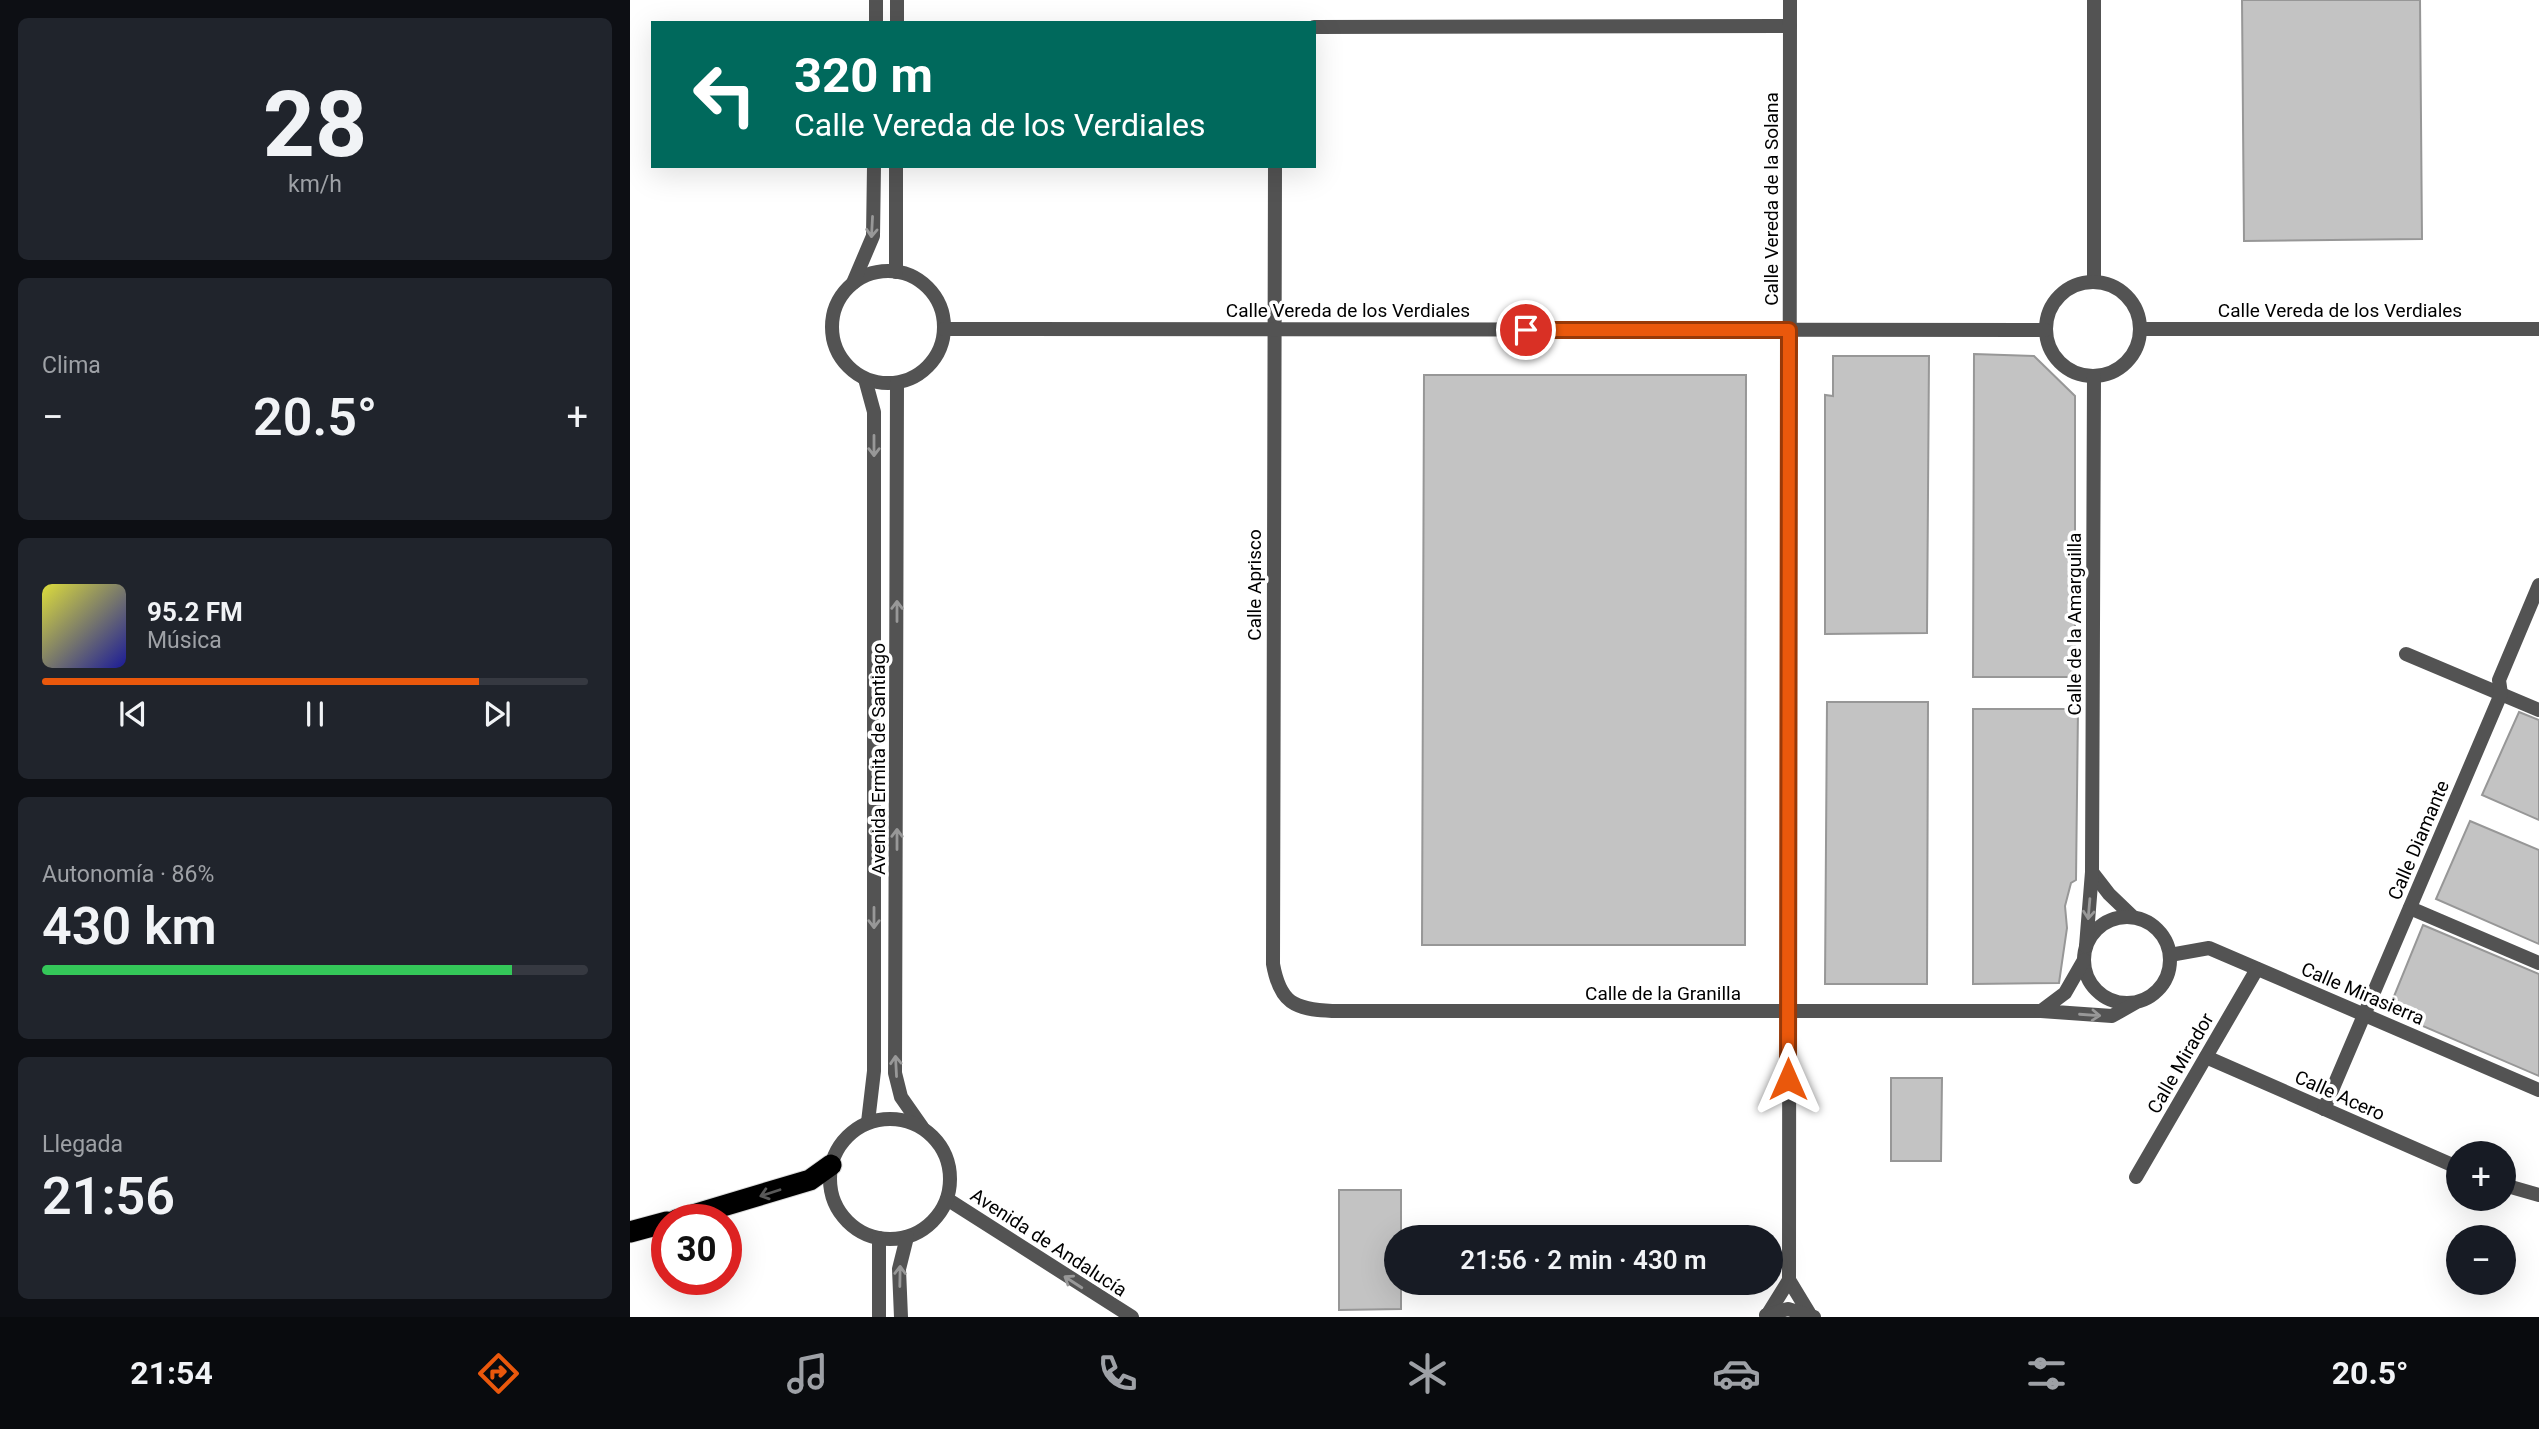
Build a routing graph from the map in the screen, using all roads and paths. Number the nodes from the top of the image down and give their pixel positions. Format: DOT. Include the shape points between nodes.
graph roads {
  1 [pos="876,0"];
  2 [pos="897,0"];
  3 [pos="1790,0"];
  4 [pos="2094,0"];
  5 [pos="876,21"];
  6 [pos="897,21"];
  7 [pos="1790,26"];
  8 [pos="1316,27"];
  9 [pos="874,168"];
  10 [pos="896,168"];
  11 [pos="1275,168"];
  12 [pos="896,272"];
  13 [pos="2094,282"];
  14 [pos="853,284"];
  15 [pos="944,329"];
  16 [pos="2140,329"];
  17 [pos="2539,329"];
  18 [pos="1274,330"];
  19 [pos="1789,330"];
  20 [pos="2045,330"];
  21 [pos="2094,376"];
  22 [pos="865,379"];
  23 [pos="897,383"];
  24 [pos="2539,584"];
  25 [pos="2406,654"];
  26 [pos="2501,694"];
  27 [pos="2539,710"];
  28 [pos="2092,872"];
  29 [pos="2410,908"];
  30 [pos="2133,917"];
  31 [pos="2085,953"];
  32 [pos="2170,955"];
  33 [pos="2539,963"];
  34 [pos="2257,969"];
  35 [pos="1287,1001"];
  36 [pos="2137,1002"];
  37 [pos="1788,1010"];
  38 [pos="2041,1011"];
  39 [pos="2364,1015"];
  40 [pos="2206,1057"];
  41 [pos="2539,1090"];
  42 [pos="2324,1109"];
  43 [pos="868,1122"];
  44 [pos="922,1127"];
  45 [pos="2446,1162"];
  46 [pos="831,1165"];
  47 [pos="2136,1177"];
  48 [pos="2516,1188"];
  49 [pos="2539,1195"];
  50 [pos="947,1199"];
  51 [pos="730,1204"];
  52 [pos="651,1226"];
  53 [pos="630,1232"];
  54 [pos="907,1237"];
  55 [pos="878,1238"];
  56 [pos="1789,1280"];
  57 [pos="1812,1315"];
  58 [pos="1766,1316"];
  59 [pos="879,1317"];
  60 [pos="901,1317"];
  61 [pos="1132,1317"];
  1 -- 5 [label="street"];
  2 -- 6 [label="street"];
  3 -- 7 [label="street, Calle Vereda de la Solana"];
  4 -- 13 [label="street"];
  7 -- 8 [label="street"];
  7 -- 19 [label="street, Calle Vereda de la Solana"];
  9 -- 14 [label="street, one-way" via="873,236"];
  10 -- 12 [label="street"];
  11 -- 18 [label="street, Calle Aprisco"];
  12 -- 14 [label="street" via="881,272"];
  12 -- 15 [label="street" via="926,285 943,313"];
  13 -- 16 [label="street" via="2127,296 2137,311"];
  13 -- 20 [label="street" via="2076,285 2060,296 2049,311"];
  14 -- 22 [label="street" via="840,298 833,316 833,335 838,353"];
  15 -- 18 [label="street, Calle Vereda de los Verdiales"];
  15 -- 23 [label="street" via="942,343 928,367"];
  16 -- 17 [label="street, Calle Vereda de los Verdiales"];
  16 -- 21 [label="street" via="2137,347 2127,362 2112,373"];
  18 -- 19 [label="street, Calle Vereda de los Verdiales"];
  18 -- 35 [label="street, Calle Aprisco" via="1273,964"];
  19 -- 20 [label="street, Calle Vereda de los Verdiales"];
  19 -- 37 [label="street, Calle Vereda de la Solana"];
  20 -- 21 [label="street" via="2049,348 2060,364"];
  21 -- 28 [label="street, Calle de la Amarguilla"];
  22 -- 23 [label="street"];
  22 -- 43 [label="street, Avenida Ermita de Santiago, one-way" via="874,412 874,1071"];
  44 -- 23 [label="street, Avenida Ermita de Santiago, one-way" via="901,1097 895,1073"];
  24 -- 26 [label="street, Calle Diamante" via="2499,680"];
  25 -- 26 [label="street"];
  26 -- 27 [label="street"];
  26 -- 29 [label="street, Calle Diamante"];
  28 -- 30 [label="street"];
  28 -- 31 [label="street, Calle de la Amarguilla, one-way"];
  29 -- 33 [label="street"];
  29 -- 39 [label="street, Calle Diamante"];
  30 -- 31 [label="street" via="2104,923"];
  30 -- 32 [label="street" via="2158,930"];
  31 -- 36 [label="street" via="2087,976 2095,989 2122,1003"];
  31 -- 38 [label="street" via="2065,993"];
  32 -- 34 [label="street, Calle Mirasierra" via="2209,948"];
  32 -- 36 [label="street" via="2158,990"];
  34 -- 39 [label="street, Calle Mirasierra"];
  34 -- 40 [label="street, Calle Mirador"];
  35 -- 37 [label="street, Calle de la Granilla" via="1308,1010 1332,1011"];
  38 -- 36 [label="street, Calle de la Granilla, one-way" via="2112,1016"];
  37 -- 38 [label="street, Calle de la Granilla"];
  37 -- 56 [label="street, Calle Vereda de la Solana"];
  39 -- 41 [label="street, Calle Mirasierra"];
  39 -- 42 [label="street, Calle Diamante"];
  40 -- 42 [label="street, Calle Acero"];
  40 -- 47 [label="street, Calle Mirador"];
  42 -- 45 [label="street, Calle Acero"];
  43 -- 44 [label="street" via="895,1119"];
  43 -- 46 [label="street" via="851,1132"];
  44 -- 50 [label="street" via="947,1159"];
  46 -- 51 [label="highway, one-way" via="810,1180"];
  46 -- 55 [label="street" via="830,1184 840,1211 860,1231"];
  48 -- 49 [label="street"];
  50 -- 54 [label="street" via="924,1229"];
  61 -- 50 [label="street, Avenida de Andalucía, one-way"];
  52 -- 53 [label="highway"];
  54 -- 55 [label="street"];
  60 -- 54 [label="street, one-way" via="899,1269"];
  55 -- 59 [label="street"];
  56 -- 57 [label="street"];
  56 -- 58 [label="street"];
  57 -- 58 [label="street" via="1788,1309"];
}
